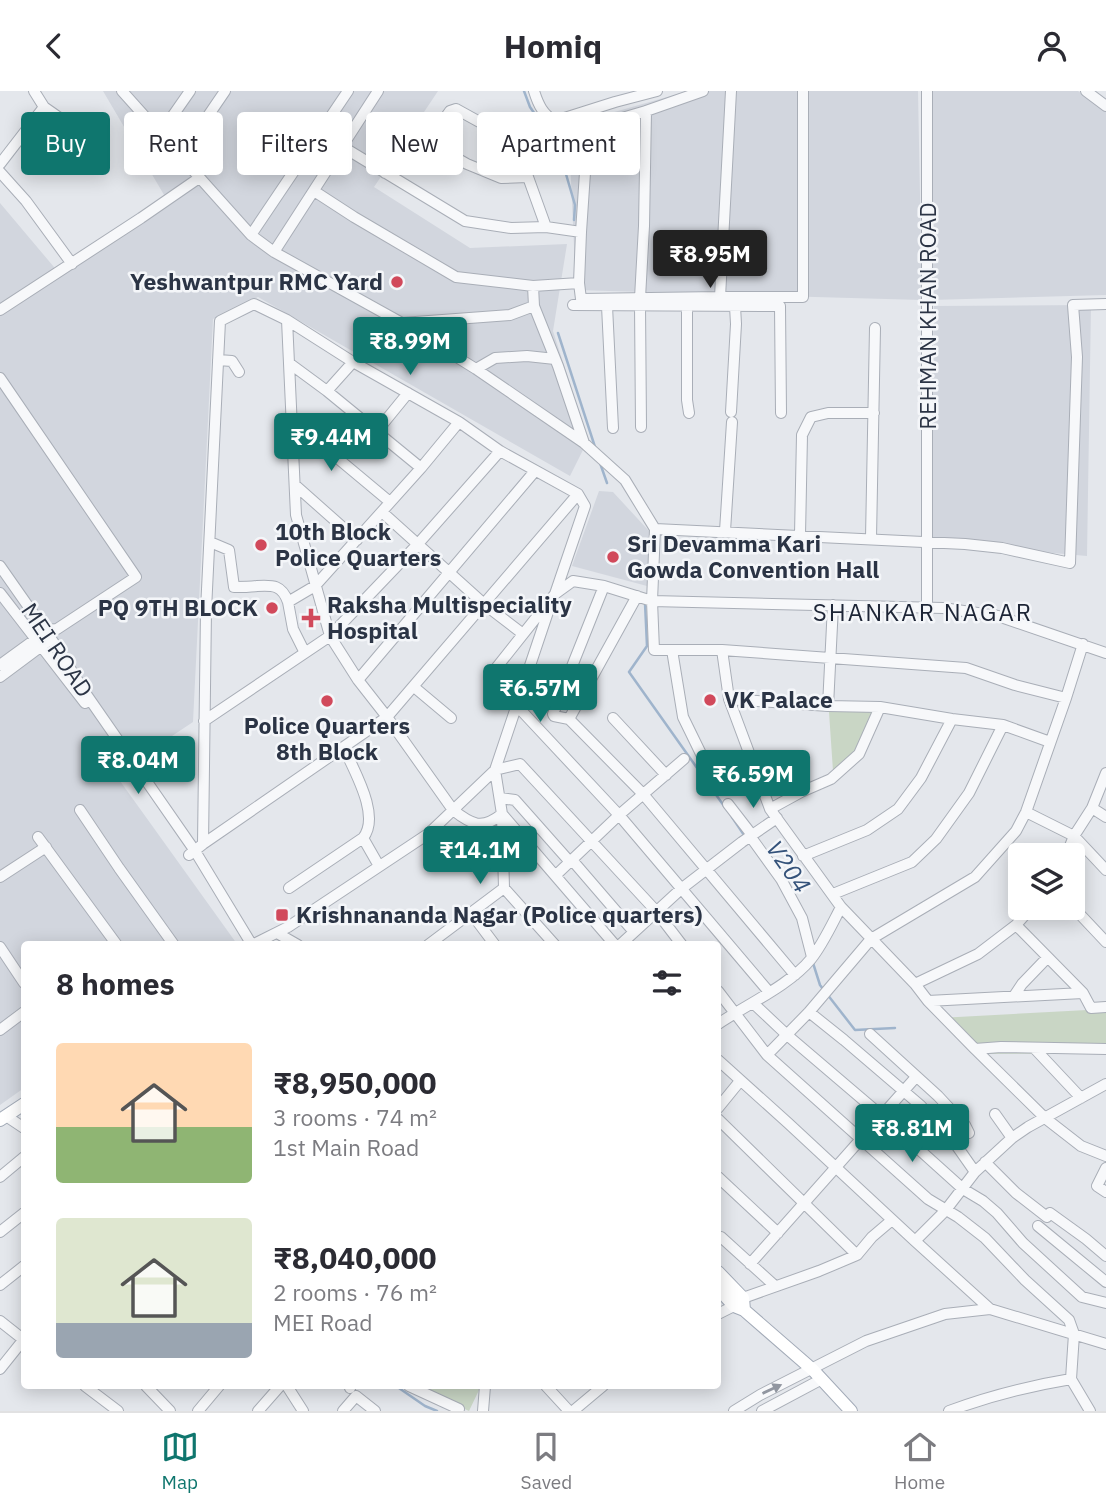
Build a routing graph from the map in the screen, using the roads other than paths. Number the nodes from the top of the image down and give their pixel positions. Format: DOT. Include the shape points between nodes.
graph roads {
  1 [pos="34,91"];
  2 [pos="122,91"];
  3 [pos="190,91"];
  4 [pos="225,91"];
  5 [pos="348,91"];
  6 [pos="378,91"];
  7 [pos="534,91"];
  8 [pos="657,91"];
  9 [pos="704,91"];
  10 [pos="731,91"];
  11 [pos="803,91"];
  12 [pos="927,91"];
  13 [pos="1086,91"];
  14 [pos="614,96"];
  15 [pos="1106,106"];
  16 [pos="44,107"];
  17 [pos="646,111"];
  18 [pos="51,112"];
  19 [pos="141,112"];
  20 [pos="175,112"];
  21 [pos="211,112"];
  22 [pos="463,113"];
  23 [pos="352,133"];
  24 [pos="463,162"];
  25 [pos="0,164"];
  26 [pos="0,172"];
  27 [pos="196,175"];
  28 [pos="325,175"];
  29 [pos="387,175"];
  30 [pos="528,177"];
  31 [pos="199,178"];
  32 [pos="314,191"];
  33 [pos="546,227"];
  34 [pos="581,232"];
  35 [pos="251,235"];
  36 [pos="274,252"];
  37 [pos="72,264"];
  38 [pos="579,283"];
  39 [pos="533,286"];
  40 [pos="720,297"];
  41 [pos="640,302"];
  42 [pos="1106,304"];
  43 [pos="573,305"];
  44 [pos="534,306"];
  45 [pos="607,306"];
  46 [pos="687,306"];
  47 [pos="735,306"];
  48 [pos="0,310"];
  49 [pos="288,320"];
  50 [pos="402,323"];
  51 [pos="875,328"];
  52 [pos="555,359"];
  53 [pos="218,361"];
  54 [pos="353,362"];
  55 [pos="289,363"];
  56 [pos="476,369"];
  57 [pos="239,372"];
  58 [pos="0,378"];
  59 [pos="327,391"];
  60 [pos="408,393"];
  61 [pos="689,412"];
  62 [pos="781,413"];
  63 [pos="874,413"];
  64 [pos="293,421"];
  65 [pos="459,422"];
  66 [pos="642,427"];
  67 [pos="613,428"];
  68 [pos="377,431"];
  69 [pos="584,443"];
  70 [pos="500,451"];
  71 [pos="421,468"];
  72 [pos="535,471"];
  73 [pos="295,485"];
  74 [pos="578,494"];
  75 [pos="390,502"];
  76 [pos="382,512"];
  77 [pos="654,529"];
  78 [pos="725,531"];
  79 [pos="800,535"];
  80 [pos="871,538"];
  81 [pos="357,540"];
  82 [pos="209,542"];
  83 [pos="928,542"];
  84 [pos="417,545"];
  85 [pos="0,566"];
  86 [pos="448,574"];
  87 [pos="315,586"];
  88 [pos="604,586"];
  89 [pos="0,593"];
  90 [pos="555,594"];
  91 [pos="645,598"];
  92 [pos="288,602"];
  93 [pos="484,604"];
  94 [pos="833,605"];
  95 [pos="927,606"];
  96 [pos="52,633"];
  97 [pos="523,634"];
  98 [pos="330,636"];
  99 [pos="39,643"];
  100 [pos="1083,644"];
  101 [pos="672,650"];
  102 [pos="722,650"];
  103 [pos="304,653"];
  104 [pos="1106,653"];
  105 [pos="830,658"];
  106 [pos="0,666"];
  107 [pos="0,677"];
  108 [pos="489,677"];
  109 [pos="358,680"];
  110 [pos="414,687"];
  111 [pos="1066,698"];
  112 [pos="729,699"];
  113 [pos="828,706"];
  114 [pos="518,707"];
  115 [pos="880,707"];
  116 [pos="387,717"];
  117 [pos="451,718"];
  118 [pos="613,718"];
  119 [pos="569,719"];
  120 [pos="952,719"];
  121 [pos="204,721"];
  122 [pos="1003,725"];
  123 [pos="1050,742"];
  124 [pos="344,748"];
  125 [pos="684,759"];
  126 [pos="704,759"];
  127 [pos="495,770"];
  128 [pos="1106,774"];
  129 [pos="666,775"];
  130 [pos="643,794"];
  131 [pos="500,798"];
  132 [pos="729,804"];
  133 [pos="1092,809"];
  134 [pos="80,810"];
  135 [pos="453,810"];
  136 [pos="1026,812"];
  137 [pos="502,814"];
  138 [pos="773,814"];
  139 [pos="619,815"];
  140 [pos="1106,817"];
  141 [pos="1074,836"];
  142 [pos="38,837"];
  143 [pos="363,838"];
  144 [pos="748,838"];
  145 [pos="592,841"];
  146 [pos="1071,843"];
  147 [pos="46,847"];
  148 [pos="196,850"];
  149 [pos="803,856"];
  150 [pos="571,861"];
  151 [pos="379,866"];
  152 [pos="706,870"];
  153 [pos="1106,870"];
  154 [pos="556,875"];
  155 [pos="0,877"];
  156 [pos="289,888"];
  157 [pos="503,888"];
  158 [pos="681,888"];
  159 [pos="833,894"];
  160 [pos="841,907"];
  161 [pos="656,911"];
  162 [pos="471,913"];
  163 [pos="1020,920"];
  164 [pos="1085,920"];
  165 [pos="1016,925"];
  166 [pos="634,932"];
  167 [pos="277,933"];
  168 [pos="870,939"];
  169 [pos="113,941"];
  170 [pos="171,941"];
  171 [pos="243,941"];
  172 [pos="250,941"];
  173 [pos="260,941"];
  174 [pos="291,941"];
  175 [pos="438,941"];
  176 [pos="492,941"];
  177 [pos="551,941"];
  178 [pos="612,941"];
  179 [pos="624,941"];
  180 [pos="679,941"];
  181 [pos="1106,942"];
  182 [pos="1,951"];
  183 [pos="1048,958"];
  184 [pos="810,960"];
  185 [pos="795,975"];
  186 [pos="21,979"];
  187 [pos="915,984"];
  188 [pos="769,992"];
  189 [pos="1083,993"];
  190 [pos="721,995"];
  191 [pos="1014,996"];
  192 [pos="928,1001"];
  193 [pos="753,1003"];
  194 [pos="1106,1007"];
  195 [pos="21,1013"];
  196 [pos="734,1013"];
  197 [pos="809,1013"];
  198 [pos="721,1022"];
  199 [pos="0,1030"];
  200 [pos="870,1034"];
  201 [pos="787,1035"];
  202 [pos="975,1049"];
  203 [pos="1035,1049"];
  204 [pos="1106,1049"];
  205 [pos="767,1055"];
  206 [pos="721,1063"];
  207 [pos="916,1077"];
  208 [pos="740,1081"];
  209 [pos="1106,1084"];
  210 [pos="904,1090"];
  211 [pos="1081,1098"];
  212 [pos="721,1104"];
  213 [pos="21,1106"];
  214 [pos="995,1114"];
  215 [pos="882,1116"];
  216 [pos="3,1118"];
  217 [pos="1045,1118"];
  218 [pos="721,1122"];
  219 [pos="21,1127"];
  220 [pos="969,1133"];
  221 [pos="1012,1138"];
  222 [pos="860,1140"];
  223 [pos="992,1156"];
  224 [pos="1106,1156"];
  225 [pos="21,1160"];
  226 [pos="836,1168"];
  227 [pos="1106,1168"];
  228 [pos="975,1172"];
  229 [pos="0,1177"];
  230 [pos="721,1180"];
  231 [pos="963,1189"];
  232 [pos="1106,1192"];
  233 [pos="804,1204"];
  234 [pos="945,1210"];
  235 [pos="1051,1212"];
  236 [pos="21,1215"];
  237 [pos="892,1220"];
  238 [pos="1038,1226"];
  239 [pos="0,1232"];
  240 [pos="778,1233"];
  241 [pos="721,1237"];
  242 [pos="915,1241"];
  243 [pos="1023,1243"];
  244 [pos="857,1255"];
  245 [pos="1106,1255"];
  246 [pos="750,1264"];
  247 [pos="21,1268"];
  248 [pos="721,1276"];
  249 [pos="1106,1282"];
  250 [pos="0,1285"];
  251 [pos="775,1286"];
  252 [pos="721,1290"];
  253 [pos="1106,1303"];
  254 [pos="740,1305"];
  255 [pos="990,1309"];
  256 [pos="721,1313"];
  257 [pos="0,1321"];
  258 [pos="1074,1334"];
  259 [pos="21,1337"];
  260 [pos="21,1343"];
  261 [pos="1106,1344"];
  262 [pos="0,1369"];
  263 [pos="817,1374"];
  264 [pos="1071,1380"];
  265 [pos="89,1389"];
  266 [pos="149,1389"];
  267 [pos="213,1389"];
  268 [pos="278,1389"];
  269 [pos="290,1389"];
  270 [pos="416,1389"];
  271 [pos="485,1389"];
  272 [pos="549,1389"];
  273 [pos="599,1389"];
  274 [pos="460,1409"];
  275 [pos="118,1411"];
  276 [pos="170,1411"];
  277 [pos="198,1411"];
  278 [pos="258,1411"];
  279 [pos="303,1411"];
  280 [pos="343,1411"];
  281 [pos="375,1411"];
  282 [pos="483,1411"];
  283 [pos="571,1411"];
  284 [pos="734,1411"];
  285 [pos="762,1411"];
  286 [pos="851,1411"];
  287 [pos="949,1411"];
  288 [pos="1090,1411"];
  1 -- 16 [label="street"];
  2 -- 19 [label="street"];
  3 -- 20 [label="street"];
  4 -- 21 [label="street"];
  5 -- 35 [label="street"];
  6 -- 23 [label="street"];
  7 -- 14 [label="street" via="541,110 555,121"];
  8 -- 14 [label="street"];
  9 -- 17 [label="street"];
  10 -- 40 [label="street"];
  11 -- 40 [label="street" via="803,297"];
  12 -- 83 [label="street, REHMAN KHAN ROAD"];
  13 -- 15 [label="street"];
  16 -- 18 [label="street"];
  16 -- 25 [label="street"];
  17 -- 34 [label="street" via="588,128"];
  17 -- 41 [label="street"];
  22 -- 30 [label="street" via="514,141"];
  24 -- 30 [label="street" via="501,178"];
  26 -- 37 [label="street"];
  27 -- 31 [label="street"];
  28 -- 32 [label="street"];
  29 -- 33 [label="street" via="465,221 511,228"];
  30 -- 33 [label="street"];
  31 -- 35 [label="street"];
  31 -- 37 [label="street"];
  32 -- 36 [label="street"];
  32 -- 39 [label="street" via="456,277"];
  33 -- 34 [label="street"];
  34 -- 38 [label="street"];
  35 -- 36 [label="street"];
  36 -- 50 [label="street"];
  37 -- 48 [label="street"];
  38 -- 39 [label="street"];
  38 -- 41 [label="street" via="581,299"];
  39 -- 44 [label="street"];
  40 -- 41 [label="street"];
  41 -- 45 [label="street"];
  41 -- 46 [label="street"];
  41 -- 66 [label="street"];
  42 -- 83 [label="street" via="1073,305 1077,358 1070,563 1002,548"];
  43 -- 45 [label="street"];
  44 -- 50 [label="street" via="510,315"];
  44 -- 52 [label="street"];
  45 -- 67 [label="street"];
  46 -- 47 [label="street"];
  46 -- 61 [label="street"];
  47 -- 62 [label="street" via="780,306"];
  47 -- 78 [label="street"];
  49 -- 53 [label="street" via="254,304 220,321"];
  49 -- 54 [label="street"];
  49 -- 55 [label="street"];
  50 -- 56 [label="street"];
  51 -- 63 [label="street"];
  52 -- 56 [label="street" via="495,358"];
  52 -- 69 [label="street"];
  53 -- 57 [label="street" via="232,361"];
  53 -- 82 [label="street"];
  54 -- 59 [label="street"];
  54 -- 60 [label="street"];
  55 -- 59 [label="street"];
  55 -- 64 [label="street"];
  56 -- 69 [label="street"];
  58 -- 96 [label="street" via="136,576"];
  59 -- 68 [label="street"];
  60 -- 65 [label="street"];
  60 -- 68 [label="street"];
  63 -- 79 [label="street" via="811,417 802,435"];
  63 -- 80 [label="street"];
  64 -- 73 [label="street"];
  64 -- 75 [label="street"];
  65 -- 70 [label="street"];
  65 -- 71 [label="street"];
  68 -- 71 [label="street"];
  69 -- 77 [label="street" via="625,480"];
  70 -- 72 [label="street"];
  70 -- 84 [label="street"];
  71 -- 75 [label="street"];
  72 -- 74 [label="street"];
  72 -- 86 [label="street"];
  73 -- 81 [label="street"];
  73 -- 87 [label="street" via="296,515"];
  74 -- 90 [label="street" via="585,506"];
  74 -- 93 [label="street"];
  75 -- 76 [label="street"];
  76 -- 81 [label="street"];
  76 -- 84 [label="street"];
  77 -- 78 [label="street"];
  77 -- 91 [label="street"];
  78 -- 79 [label="street"];
  79 -- 80 [label="street"];
  80 -- 83 [label="street"];
  81 -- 87 [label="street"];
  82 -- 92 [label="street" via="229,550 234,587 277,586"];
  82 -- 121 [label="street"];
  83 -- 95 [label="street, REHMAN KHAN ROAD"];
  84 -- 86 [label="street"];
  84 -- 98 [label="street"];
  85 -- 96 [label="street, MEI ROAD"];
  86 -- 93 [label="street"];
  86 -- 109 [label="street"];
  87 -- 92 [label="street"];
  87 -- 98 [label="street"];
  88 -- 90 [label="street" via="573,581"];
  88 -- 91 [label="street"];
  88 -- 119 [label="street" via="553,712"];
  89 -- 99 [label="street, MEI ROAD"];
  90 -- 97 [label="street"];
  90 -- 114 [label="street"];
  91 -- 94 [label="street"];
  91 -- 101 [label="street" via="654,650"];
  91 -- 119 [label="street"];
  92 -- 103 [label="street"];
  93 -- 97 [label="street"];
  93 -- 110 [label="street"];
  94 -- 95 [label="street"];
  94 -- 105 [label="street"];
  95 -- 100 [label="street" via="998,616"];
  96 -- 99 [label="street"];
  96 -- 148 [label="street, MEI ROAD" via="86,694"];
  97 -- 108 [label="street"];
  98 -- 103 [label="street"];
  98 -- 109 [label="street"];
  99 -- 106 [label="street"];
  99 -- 107 [label="street"];
  99 -- 148 [label="street, MEI ROAD"];
  100 -- 104 [label="street"];
  100 -- 111 [label="street"];
  101 -- 102 [label="street"];
  101 -- 126 [label="street" via="683,717"];
  102 -- 105 [label="street"];
  102 -- 112 [label="street"];
  103 -- 121 [label="street"];
  105 -- 111 [label="street" via="966,668"];
  105 -- 113 [label="street"];
  109 -- 116 [label="street"];
  110 -- 116 [label="street"];
  110 -- 117 [label="street"];
  111 -- 123 [label="street"];
  112 -- 113 [label="street"];
  112 -- 138 [label="street"];
  113 -- 115 [label="street"];
  114 -- 127 [label="street"];
  114 -- 139 [label="street"];
  115 -- 120 [label="street"];
  115 -- 138 [label="street" via="859,754 831,779 801,792"];
  116 -- 124 [label="street"];
  116 -- 135 [label="street"];
  118 -- 129 [label="street"];
  119 -- 130 [label="street"];
  120 -- 122 [label="street"];
  120 -- 149 [label="street" via="921,778 898,809 867,830"];
  121 -- 148 [label="street"];
  122 -- 123 [label="street"];
  122 -- 159 [label="street" via="970,793 912,862"];
  123 -- 136 [label="street"];
  124 -- 143 [label="street" via="370,815"];
  124 -- 148 [label="street"];
  125 -- 129 [label="street"];
  127 -- 131 [label="street"];
  127 -- 135 [label="street"];
  127 -- 145 [label="street" via="520,764"];
  128 -- 133 [label="street"];
  129 -- 130 [label="street"];
  130 -- 139 [label="street"];
  130 -- 152 [label="street"];
  131 -- 137 [label="street"];
  131 -- 150 [label="street" via="515,800"];
  132 -- 144 [label="street"];
  133 -- 140 [label="street"];
  133 -- 141 [label="street"];
  134 -- 170 [label="street"];
  135 -- 137 [label="street" via="484,824"];
  135 -- 151 [label="street" via="428,834"];
  136 -- 141 [label="street"];
  136 -- 168 [label="street" via="1016,831 975,877"];
  137 -- 154 [label="street"];
  137 -- 157 [label="street"];
  138 -- 144 [label="street"];
  138 -- 149 [label="street"];
  139 -- 145 [label="street"];
  139 -- 158 [label="street"];
  141 -- 146 [label="street"];
  141 -- 153 [label="street"];
  142 -- 147 [label="street"];
  143 -- 151 [label="street"];
  143 -- 156 [label="street"];
  144 -- 152 [label="street"];
  144 -- 184 [label="street" via="781,879 802,918"];
  145 -- 150 [label="street"];
  145 -- 161 [label="street"];
  147 -- 155 [label="street"];
  147 -- 169 [label="street"];
  148 -- 171 [label="street, MEI ROAD"];
  148 -- 172 [label="street, MEI ROAD"];
  149 -- 159 [label="street"];
  150 -- 154 [label="street"];
  150 -- 166 [label="street"];
  151 -- 167 [label="street"];
  152 -- 158 [label="street"];
  152 -- 185 [label="street"];
  154 -- 178 [label="street"];
  157 -- 162 [label="street"];
  157 -- 177 [label="street"];
  158 -- 161 [label="street"];
  158 -- 188 [label="street"];
  159 -- 160 [label="street"];
  160 -- 168 [label="street"];
  160 -- 184 [label="street"];
  161 -- 166 [label="street"];
  161 -- 180 [label="street"];
  162 -- 175 [label="street"];
  162 -- 176 [label="street"];
  163 -- 165 [label="street"];
  164 -- 181 [label="street"];
  165 -- 183 [label="street"];
  165 -- 187 [label="street" via="978,954"];
  166 -- 179 [label="street"];
  167 -- 173 [label="street"];
  167 -- 174 [label="street"];
  168 -- 187 [label="street"];
  168 -- 197 [label="street"];
  182 -- 186 [label="street"];
  183 -- 189 [label="street"];
  183 -- 191 [label="street"];
  184 -- 185 [label="street"];
  185 -- 188 [label="street"];
  187 -- 192 [label="street"];
  188 -- 193 [label="street"];
  189 -- 191 [label="street"];
  189 -- 194 [label="street" via="1091,1008"];
  190 -- 196 [label="street"];
  191 -- 192 [label="street"];
  192 -- 202 [label="street"];
  193 -- 196 [label="street"];
  193 -- 201 [label="street"];
  195 -- 199 [label="street"];
  196 -- 198 [label="street"];
  196 -- 205 [label="street"];
  197 -- 201 [label="street"];
  197 -- 210 [label="street"];
  200 -- 207 [label="street"];
  201 -- 205 [label="street"];
  201 -- 215 [label="street"];
  202 -- 203 [label="street"];
  202 -- 217 [label="street"];
  203 -- 204 [label="street"];
  203 -- 211 [label="street"];
  205 -- 222 [label="street"];
  206 -- 208 [label="street"];
  207 -- 210 [label="street"];
  207 -- 220 [label="street"];
  208 -- 212 [label="street"];
  208 -- 226 [label="street"];
  209 -- 211 [label="street"];
  210 -- 215 [label="street"];
  210 -- 228 [label="street" via="954,1142"];
  211 -- 217 [label="street"];
  213 -- 216 [label="main road"];
  214 -- 221 [label="street"];
  215 -- 222 [label="street"];
  215 -- 231 [label="street"];
  216 -- 219 [label="street"];
  217 -- 221 [label="street"];
  217 -- 224 [label="street" via="1081,1146"];
  218 -- 233 [label="street"];
  221 -- 223 [label="street"];
  222 -- 226 [label="street"];
  222 -- 234 [label="street"];
  223 -- 228 [label="street"];
  223 -- 235 [label="street" via="1016,1193"];
  225 -- 229 [label="street"];
  226 -- 233 [label="street"];
  226 -- 237 [label="street"];
  227 -- 232 [label="street" via="1097,1186"];
  228 -- 231 [label="street"];
  230 -- 240 [label="street"];
  231 -- 234 [label="street"];
  231 -- 243 [label="street" via="997,1213"];
  233 -- 240 [label="street"];
  233 -- 244 [label="street"];
  234 -- 242 [label="street"];
  234 -- 258 [label="street" via="985,1238 1069,1320"];
  235 -- 238 [label="street"];
  235 -- 245 [label="street"];
  236 -- 239 [label="street"];
  237 -- 242 [label="street"];
  237 -- 244 [label="street"];
  238 -- 243 [label="street"];
  238 -- 249 [label="street"];
  240 -- 246 [label="street"];
  241 -- 246 [label="street"];
  242 -- 255 [label="street"];
  243 -- 253 [label="street" via="1082,1297"];
  244 -- 251 [label="street"];
  246 -- 251 [label="street"];
  247 -- 250 [label="street"];
  248 -- 254 [label="main road"];
  251 -- 254 [label="street"];
  252 -- 254 [label="main road"];
  254 -- 256 [label="street"];
  254 -- 263 [label="main road"];
  255 -- 258 [label="street"];
  255 -- 263 [label="street" via="945,1314 866,1341"];
  257 -- 259 [label="street"];
  258 -- 261 [label="street"];
  258 -- 264 [label="street"];
  260 -- 262 [label="street"];
  284 -- 263 [label="street, one-way" via="760,1395"];
  263 -- 285 [label="street"];
  263 -- 286 [label="main road"];
  264 -- 287 [label="street" via="1020,1388"];
  264 -- 288 [label="street"];
  265 -- 275 [label="street"];
  266 -- 276 [label="street"];
  267 -- 277 [label="street"];
  268 -- 278 [label="street"];
  269 -- 279 [label="street"];
  270 -- 274 [label="street"];
  271 -- 282 [label="street"];
  272 -- 283 [label="street"];
  273 -- 283 [label="street"];
  280 -- 281 [label="street" via="356,1396"];
}
